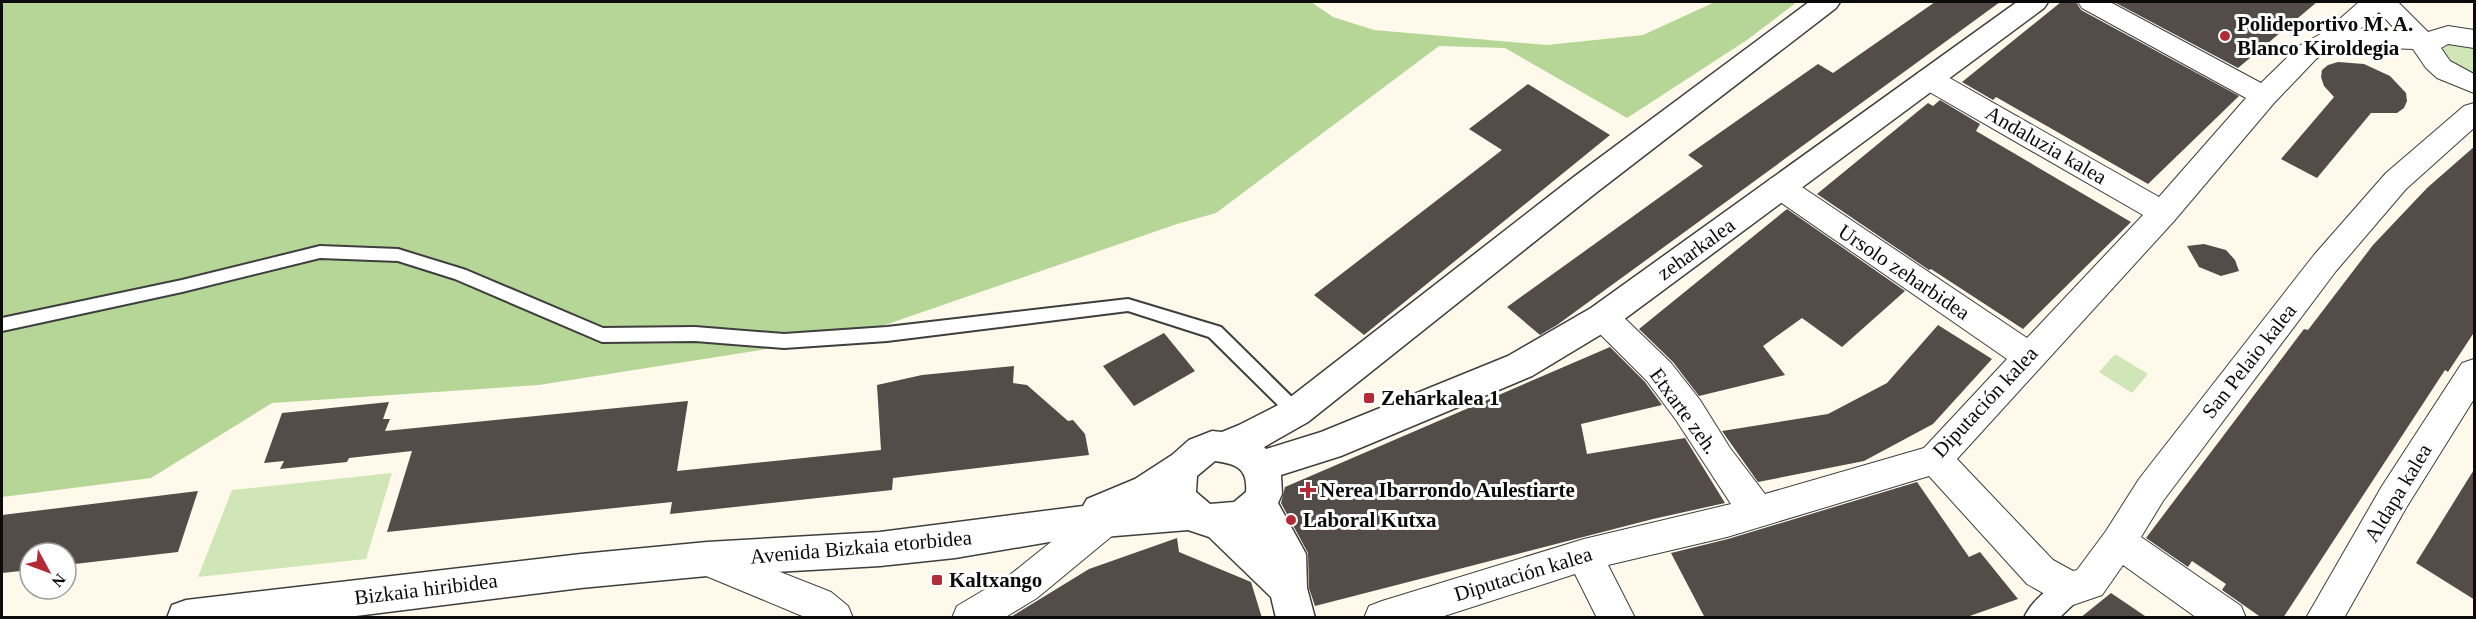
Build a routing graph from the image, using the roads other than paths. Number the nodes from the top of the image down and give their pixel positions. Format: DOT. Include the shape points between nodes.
graph roads {
  1 [pos="1826,2"];
  2 [pos="2034,2"];
  3 [pos="2091,2"];
  4 [pos="2374,2"];
  5 [pos="2384,2"];
  6 [pos="2335,37"];
  7 [pos="2473,38"];
  8 [pos="2424,44"];
  9 [pos="1929,79"];
  10 [pos="2475,84"];
  11 [pos="2264,96"];
  12 [pos="2475,113"];
  13 [pos="1780,188"];
  14 [pos="2163,213"];
  15 [pos="1603,317"];
  16 [pos="2,325"];
  17 [pos="2028,356"];
  18 [pos="2475,372"];
  19 [pos="1294,414"];
  20 [pos="1225,446"];
  21 [pos="1935,459"];
  22 [pos="1182,467"];
  23 [pos="1260,479"];
  24 [pos="1757,512"];
  25 [pos="1205,517"];
  26 [pos="1105,520"];
  27 [pos="1055,525"];
  28 [pos="2119,542"];
  29 [pos="1584,555"];
  30 [pos="707,559"];
  31 [pos="666,562"];
  32 [pos="2070,589"];
  33 [pos="1292,603"];
  34 [pos="186,618"];
  35 [pos="835,618"];
  36 [pos="970,618"];
  37 [pos="1382,618"];
  38 [pos="1617,618"];
  39 [pos="2038,618"];
  40 [pos="2228,618"];
  41 [pos="2324,618"];
  1 -- 19 [label="street" via="1586,184"];
  2 -- 9 [label="street, zeharkalea"];
  3 -- 11 [label="street"];
  4 -- 6 [label="street, Diputación kalea"];
  5 -- 8 [label="street"];
  6 -- 8 [label="street"];
  6 -- 11 [label="street, Diputación kalea" via="2308,52"];
  7 -- 8 [label="street" via="2445,35"];
  8 -- 10 [label="street" via="2438,66"];
  9 -- 13 [label="street, zeharkalea"];
  9 -- 14 [label="street, Andaluzia kalea"];
  11 -- 14 [label="street, Diputación kalea"];
  12 -- 28 [label="street, San Pelaio kalea" via="2396,181 2325,263 2151,490"];
  13 -- 15 [label="street, zeharkalea"];
  13 -- 17 [label="street, Ursolo zeharbidea"];
  14 -- 17 [label="street, Diputación kalea"];
  15 -- 23 [label="street, zeharkalea" via="1520,366 1328,445 1306,463"];
  15 -- 24 [label="street, Etxarte zeh." via="1659,372"];
  16 -- 19 [label="lane" via="320,252 398,255 459,274 602,335 695,334 796,340 887,334 1128,305 1215,332"];
  17 -- 21 [label="street, Diputación kalea"];
  18 -- 41 [label="street, Aldapa kalea" via="2394,497"];
  19 -- 20 [label="street"];
  19 -- 23 [label="street"];
  20 -- 22 [label="street" via="1199,451"];
  20 -- 23 [label="street" via="1243,451"];
  21 -- 24 [label="street, Diputación kalea"];
  21 -- 32 [label="street" via="2040,572"];
  22 -- 25 [label="street" via="1177,479 1183,503"];
  22 -- 27 [label="street" via="1148,490 1113,506"];
  23 -- 25 [label="street" via="1247,514 1234,520"];
  23 -- 33 [label="street" via="1271,523 1287,554"];
  24 -- 29 [label="street, Diputación kalea"];
  25 -- 26 [label="street"];
  25 -- 33 [label="street"];
  26 -- 27 [label="street"];
  26 -- 36 [label="street" via="1024,586"];
  27 -- 30 [label="street, Avenida Bizkaia etorbidea" via="880,549"];
  28 -- 32 [label="street, San Pelaio kalea" via="2089,583"];
  28 -- 40 [label="street"];
  29 -- 37 [label="street, Diputación kalea"];
  29 -- 38 [label="street"];
  30 -- 31 [label="street, Avenida Bizkaia etorbidea"];
  30 -- 35 [label="street" via="818,604"];
  31 -- 34 [label="street, Bizkaia hiribidea"];
  32 -- 39 [label="street, San Pelaio kalea"];
}
